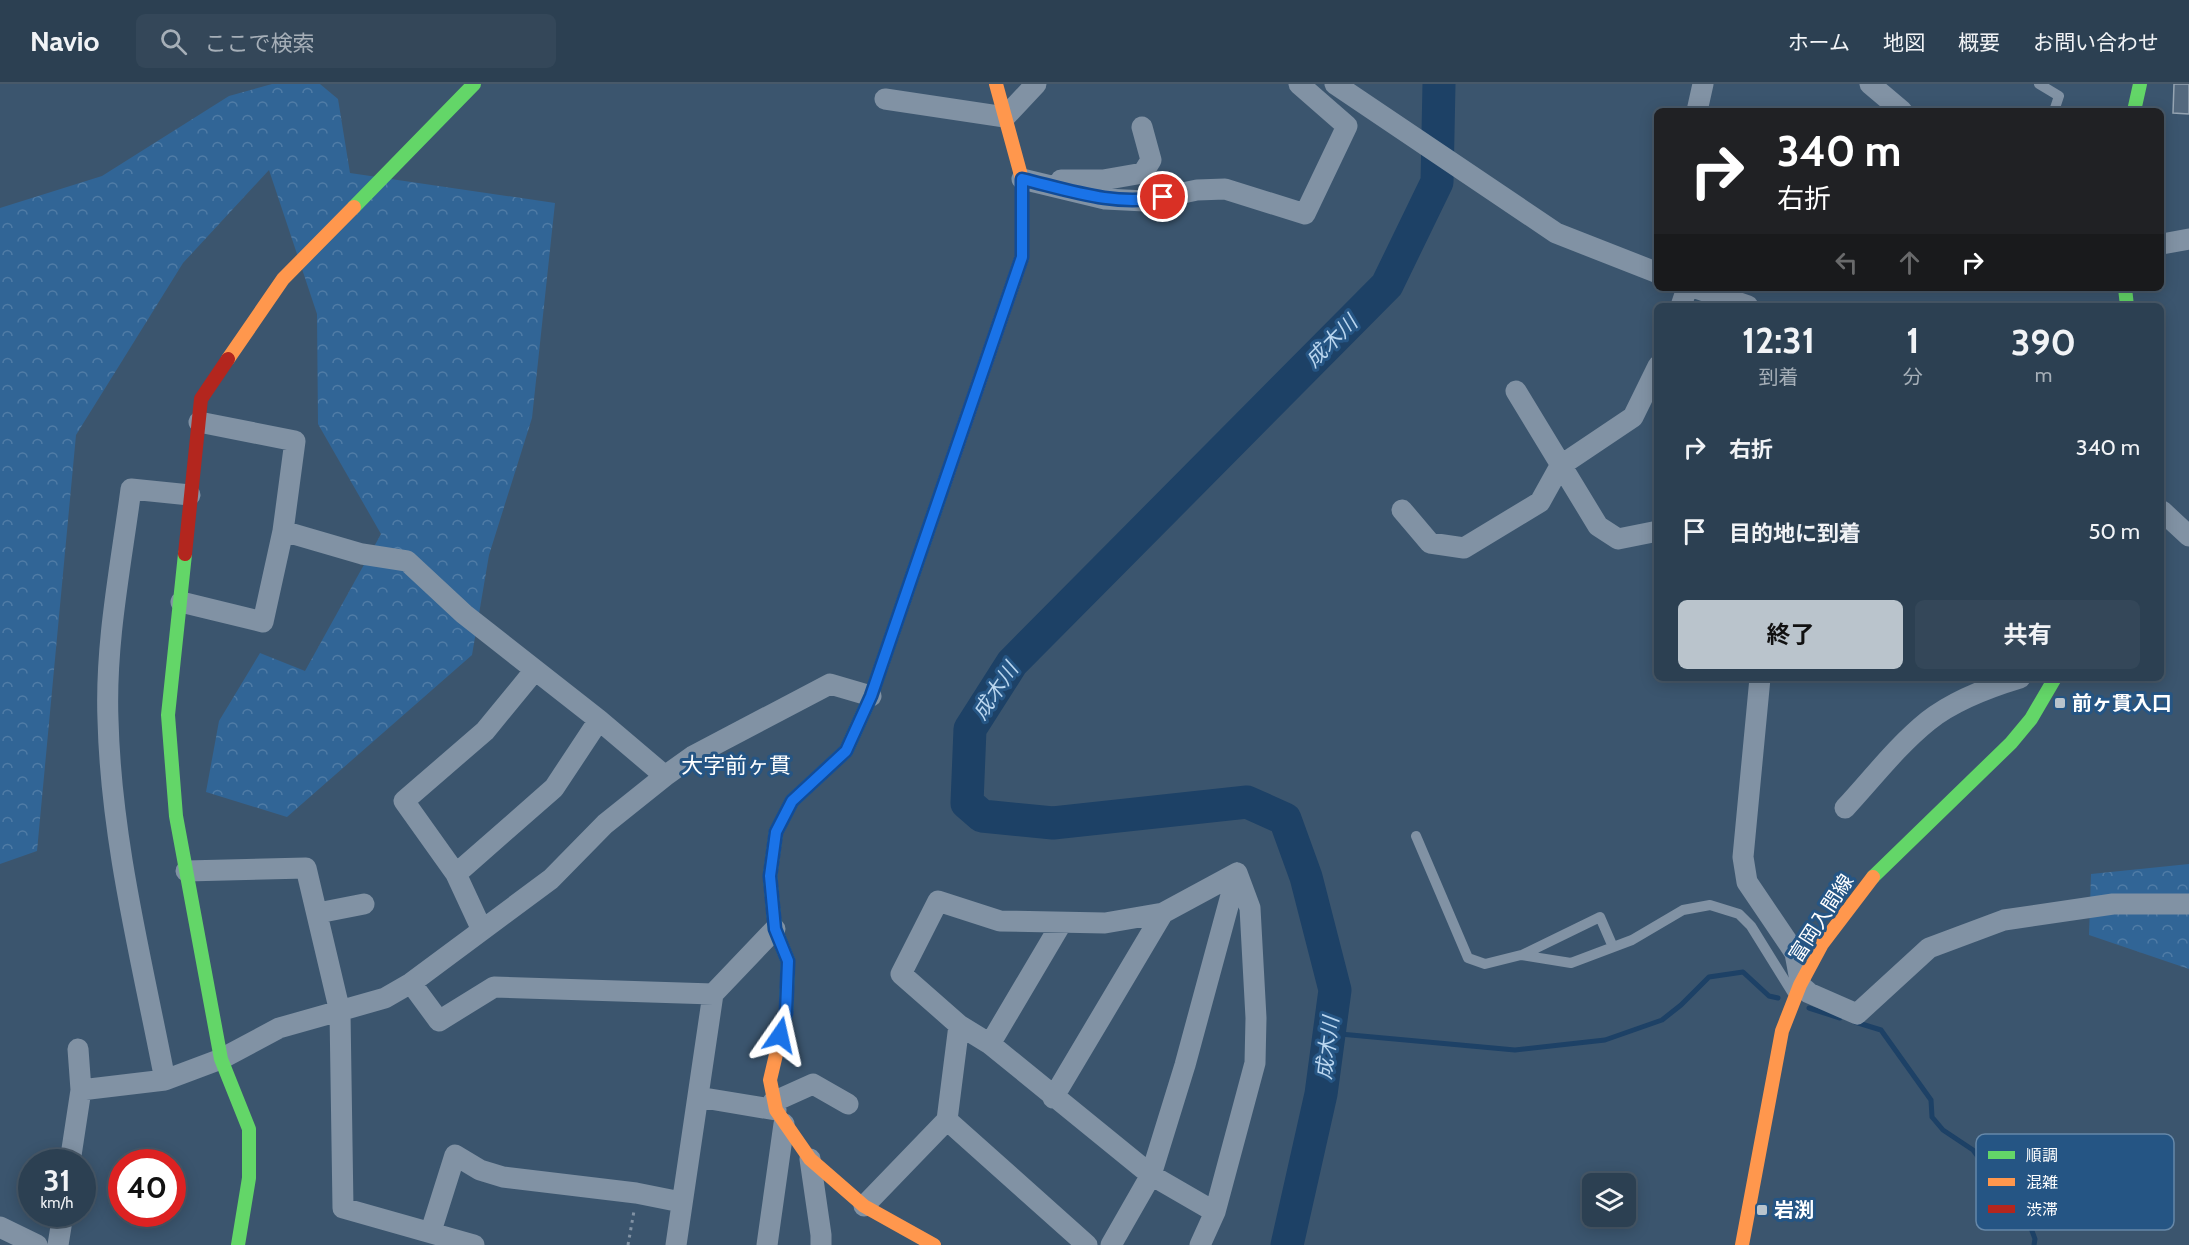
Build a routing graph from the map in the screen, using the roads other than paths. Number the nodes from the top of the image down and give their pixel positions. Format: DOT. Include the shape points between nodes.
graph roads {
  1 [pos="474,84"];
  2 [pos="996,84"];
  3 [pos="1036,84"];
  4 [pos="1299,84"];
  5 [pos="1335,84"];
  6 [pos="1353,84"];
  7 [pos="1702,84"];
  8 [pos="1870,84"];
  9 [pos="2039,84"];
  10 [pos="2140,84"];
  11 [pos="885,99"];
  12 [pos="1698,108"];
  13 [pos="1898,108"];
  14 [pos="2055,108"];
  15 [pos="2135,108"];
  16 [pos="1005,117"];
  17 [pos="1347,126"];
  18 [pos="1143,127"];
  19 [pos="1022,179"];
  20 [pos="2189,239"];
  21 [pos="2164,244"];
  22 [pos="1654,271"];
  23 [pos="1705,291"];
  24 [pos="1739,303"];
  25 [pos="1654,374"];
  26 [pos="1516,391"];
  27 [pos="199,422"];
  28 [pos="1560,466"];
  29 [pos="190,495"];
  30 [pos="1402,510"];
  31 [pos="2164,513"];
  32 [pos="283,531"];
  33 [pos="1654,532"];
  34 [pos="2189,536"];
  35 [pos="181,602"];
  36 [pos="535,670"];
  37 [pos="1760,681"];
  38 [pos="2010,681"];
  39 [pos="2050,681"];
  40 [pos="871,696"];
  41 [pos="599,720"];
  42 [pos="665,776"];
  43 [pos="1845,808"];
  44 [pos="1416,836"];
  45 [pos="186,871"];
  46 [pos="1237,873"];
  47 [pos="456,874"];
  48 [pos="364,904"];
  49 [pos="2189,904"];
  50 [pos="318,913"];
  51 [pos="1163,913"];
  52 [pos="1061,924"];
  53 [pos="775,929"];
  54 [pos="482,930"];
  55 [pos="1613,947"];
  56 [pos="1521,955"];
  57 [pos="411,983"];
  58 [pos="1798,992"];
  59 [pos="713,994"];
  60 [pos="340,1012"];
  61 [pos="959,1025"];
  62 [pos="990,1044"];
  63 [pos="78,1049"];
  64 [pos="221,1059"];
  65 [pos="165,1080"];
  66 [pos="81,1090"];
  67 [pos="698,1096"];
  68 [pos="1053,1098"];
  69 [pos="848,1104"];
  70 [pos="778,1112"];
  71 [pos="947,1120"];
  72 [pos="72,1149"];
  73 [pos="810,1159"];
  74 [pos="1151,1175"];
  75 [pos="681,1202"];
  76 [pos="864,1206"];
  77 [pos="1215,1212"];
  78 [pos="0,1227"];
  79 [pos="61,1227"];
  80 [pos="431,1231"];
  81 [pos="38,1245"];
  82 [pos="58,1245"];
  83 [pos="238,1245"];
  84 [pos="474,1245"];
  85 [pos="676,1245"];
  86 [pos="767,1245"];
  87 [pos="820,1245"];
  88 [pos="934,1245"];
  89 [pos="1088,1245"];
  90 [pos="1111,1245"];
  91 [pos="1200,1245"];
  92 [pos="1742,1245"];
  1 -- 27 [label="street" via="283,279 201,399"];
  2 -- 16 [label="street"];
  3 -- 16 [label="street"];
  4 -- 17 [label="street"];
  5 -- 22 [label="street" via="1556,233"];
  6 -- 17 [label="street"];
  7 -- 12 [label="street"];
  8 -- 13 [label="street"];
  9 -- 14 [label="lane" via="2059,96"];
  10 -- 15 [label="street"];
  11 -- 16 [label="street"];
  16 -- 19 [label="street"];
  17 -- 19 [label="street" via="1305,214 1225,189 1197,190 1145,201 1105,199"];
  18 -- 19 [label="street" via="1151,160 1143,173 1103,180"];
  19 -- 40 [label="street" via="1022,257"];
  20 -- 21 [label="street"];
  23 -- 24 [label="street"];
  25 -- 28 [label="street" via="1633,417"];
  26 -- 28 [label="street"];
  27 -- 29 [label="street"];
  27 -- 32 [label="street" via="295,441"];
  28 -- 30 [label="street" via="1540,502 1464,548 1430,543"];
  28 -- 33 [label="street" via="1598,525 1618,540"];
  29 -- 35 [label="street"];
  29 -- 65 [label="street" via="131,489 109,658 108,720 119,838"];
  31 -- 34 [label="street"];
  32 -- 35 [label="street" via="263,622"];
  32 -- 36 [label="street" via="362,554 407,561 464,615"];
  35 -- 45 [label="street" via="168,715 176,816"];
  36 -- 41 [label="street"];
  36 -- 47 [label="street" via="486,731 404,801"];
  37 -- 58 [label="street" via="1743,857 1747,882 1795,953"];
  38 -- 43 [label="street" via="1930,719"];
  39 -- 58 [label="street, 富岡入間線" via="2031,719 2011,743 1870,877 1829,933"];
  40 -- 42 [label="street" via="830,684 693,756"];
  40 -- 53 [label="street" via="846,751 792,801 776,832 770,876"];
  41 -- 42 [label="street"];
  41 -- 47 [label="street" via="554,788"];
  42 -- 54 [label="street" via="605,824 551,879"];
  44 -- 56 [label="lane" via="1468,958 1485,964"];
  45 -- 50 [label="street" via="306,868"];
  45 -- 64 [label="street"];
  46 -- 51 [label="street"];
  46 -- 74 [label="street"];
  46 -- 77 [label="street" via="1250,908 1255,1063"];
  47 -- 54 [label="street"];
  48 -- 50 [label="street"];
  49 -- 58 [label="street" via="2114,904 1995,923 1929,948 1857,1014"];
  50 -- 60 [label="street"];
  51 -- 52 [label="street" via="1105,923"];
  51 -- 68 [label="street"];
  52 -- 61 [label="street" via="1000,921 938,901 901,974"];
  52 -- 62 [label="street"];
  53 -- 59 [label="street"];
  53 -- 70 [label="street" via="788,961 786,1013 770,1080"];
  54 -- 57 [label="street"];
  55 -- 56 [label="lane" via="1571,963"];
  55 -- 56 [label="lane" via="1600,917"];
  55 -- 58 [label="lane" via="1683,910 1698,905 1724,908 1739,914 1751,926"];
  57 -- 59 [label="street" via="439,1021 494,987"];
  57 -- 60 [label="street" via="385,998"];
  58 -- 92 [label="street, 富岡入間線" via="1779,1048 1752,1209"];
  59 -- 67 [label="street"];
  60 -- 64 [label="street" via="279,1028"];
  60 -- 80 [label="street" via="344,1208"];
  61 -- 62 [label="street"];
  61 -- 71 [label="street"];
  62 -- 68 [label="street"];
  63 -- 66 [label="street"];
  64 -- 65 [label="street"];
  64 -- 83 [label="street" via="249,1129 249,1178"];
  65 -- 66 [label="street"];
  66 -- 72 [label="street"];
  67 -- 70 [label="street"];
  67 -- 75 [label="street"];
  68 -- 74 [label="street"];
  69 -- 70 [label="street" via="813,1084"];
  70 -- 73 [label="street"];
  70 -- 86 [label="street"];
  71 -- 76 [label="street"];
  71 -- 89 [label="street"];
  73 -- 76 [label="street"];
  73 -- 87 [label="street" via="822,1235"];
  74 -- 77 [label="street"];
  74 -- 90 [label="street"];
  75 -- 80 [label="street" via="502,1177 455,1155"];
  75 -- 85 [label="street"];
  76 -- 88 [label="street"];
  77 -- 91 [label="street"];
  78 -- 81 [label="street"];
  79 -- 82 [label="street"];
  80 -- 84 [label="street"];
}
